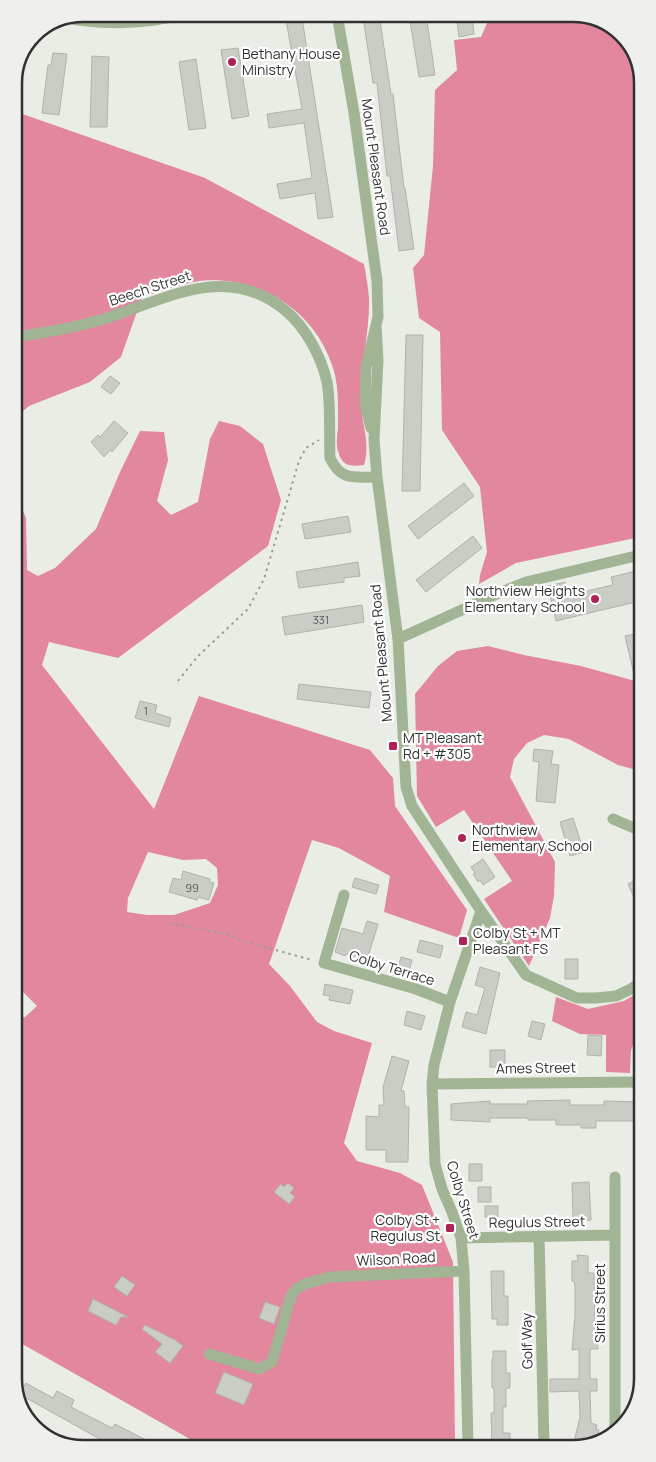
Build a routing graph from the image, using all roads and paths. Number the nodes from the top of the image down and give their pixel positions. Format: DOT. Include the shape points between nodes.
graph roads {
  1 [pos="97,23"];
  2 [pos="135,23"];
  3 [pos="339,23"];
  4 [pos="23,336"];
  5 [pos="329,434"];
  6 [pos="377,477"];
  7 [pos="634,556"];
  8 [pos="398,639"];
  9 [pos="178,681"];
  10 [pos="613,819"];
  11 [pos="634,828"];
  12 [pos="344,895"];
  13 [pos="481,911"];
  14 [pos="169,923"];
  15 [pos="324,963"];
  16 [pos="634,987"];
  17 [pos="450,1002"];
  18 [pos="634,1082"];
  19 [pos="432,1084"];
  20 [pos="615,1176"];
  21 [pos="614,1235"];
  22 [pos="539,1236"];
  23 [pos="461,1238"];
  24 [pos="464,1270"];
  25 [pos="209,1354"];
  26 [pos="616,1421"];
  27 [pos="468,1439"];
  28 [pos="544,1439"];
  1 -- 2 [label="street"];
  3 -- 6 [label="street, Mount Pleasant Road" via="377,281 374,440"];
  4 -- 5 [label="street, Beech Street" via="100,320 164,296 200,287 222,285 260,294 299,322 321,362 327,382"];
  5 -- 6 [label="street, Beech Street" via="330,458 335,469 346,476"];
  5 -- 9 [label="path" via="306,448 299,461 264,580 248,609 198,656"];
  6 -- 8 [label="street, Mount Pleasant Road"];
  7 -- 8 [label="street" via="526,582"];
  8 -- 13 [label="street, Mount Pleasant Road" via="406,787 412,806"];
  10 -- 11 [label="street"];
  12 -- 15 [label="street"];
  13 -- 16 [label="street, Mount Pleasant Road" via="526,975 540,982 577,998 616,996"];
  13 -- 17 [label="street, Colby Street"];
  14 -- 15 [label="path" via="230,935"];
  15 -- 17 [label="street, Colby Terrace"];
  17 -- 19 [label="street, Colby Street"];
  18 -- 19 [label="street, Ames Street"];
  19 -- 23 [label="street, Colby Street" via="435,1164"];
  20 -- 21 [label="street, Sirius Street"];
  21 -- 22 [label="street, Regulus Street"];
  21 -- 26 [label="street, Sirius Street"];
  22 -- 23 [label="street, Regulus Street"];
  22 -- 28 [label="street, Golf Way"];
  23 -- 24 [label="street, Colby Street"];
  24 -- 25 [label="street, Wilson Road" via="329,1277 304,1284 291,1296 272,1362 259,1370"];
  24 -- 27 [label="street, Colby Street"];
}
